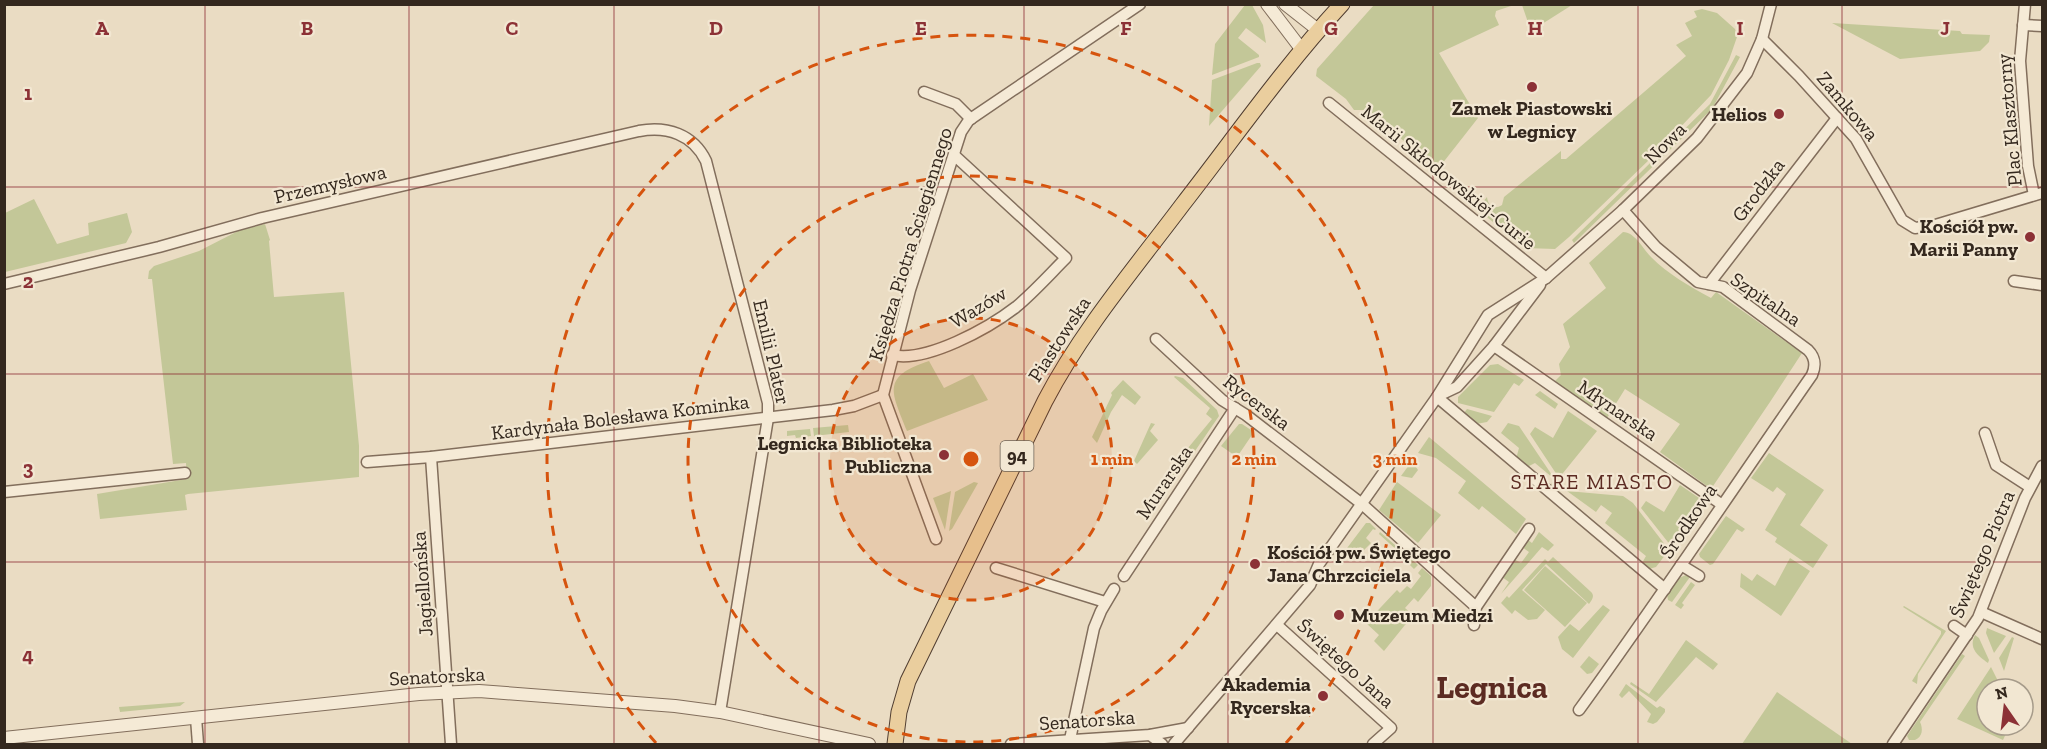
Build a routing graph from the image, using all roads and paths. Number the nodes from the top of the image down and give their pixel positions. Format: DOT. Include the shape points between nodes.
graph roads {
  1 [pos="1140,4"];
  2 [pos="1267,4"];
  3 [pos="1286,4"];
  4 [pos="1342,4"];
  5 [pos="1771,4"];
  6 [pos="2025,4"];
  7 [pos="2023,25"];
  8 [pos="2043,26"];
  9 [pos="1318,30"];
  10 [pos="1762,39"];
  11 [pos="1302,51"];
  12 [pos="924,92"];
  13 [pos="1329,103"];
  14 [pos="1837,118"];
  15 [pos="971,119"];
  16 [pos="666,129"];
  17 [pos="954,155"];
  18 [pos="2038,194"];
  19 [pos="1623,210"];
  20 [pos="1546,278"];
  21 [pos="2014,281"];
  22 [pos="4,284"];
  23 [pos="1709,284"];
  24 [pos="2043,285"];
  25 [pos="1498,309"];
  26 [pos="1512,322"];
  27 [pos="1156,339"];
  28 [pos="1494,346"];
  29 [pos="1808,350"];
  30 [pos="892,355"];
  31 [pos="883,395"];
  32 [pos="1437,397"];
  33 [pos="1235,408"];
  34 [pos="768,418"];
  35 [pos="1985,433"];
  36 [pos="431,456"];
  37 [pos="367,462"];
  38 [pos="2043,466"];
  39 [pos="184,473"];
  40 [pos="2030,488"];
  41 [pos="4,492"];
  42 [pos="1362,504"];
  43 [pos="1721,504"];
  44 [pos="1529,529"];
  45 [pos="936,539"];
  46 [pos="1681,564"];
  47 [pos="996,568"];
  48 [pos="1124,576"];
  49 [pos="1699,576"];
  50 [pos="1114,589"];
  51 [pos="1665,589"];
  52 [pos="1106,602"];
  53 [pos="1476,607"];
  54 [pos="1981,612"];
  55 [pos="1277,625"];
  56 [pos="1474,625"];
  57 [pos="1954,626"];
  58 [pos="1967,635"];
  59 [pos="2043,639"];
  60 [pos="448,691"];
  61 [pos="1579,710"];
  62 [pos="720,712"];
  63 [pos="196,718"];
  64 [pos="1188,728"];
  65 [pos="1150,735"];
  66 [pos="4,738"];
  67 [pos="1069,742"];
  68 [pos="198,744"];
  69 [pos="452,744"];
  70 [pos="869,744"];
  71 [pos="895,744"];
  72 [pos="1011,744"];
  73 [pos="1162,744"];
  74 [pos="1174,744"];
  75 [pos="1373,744"];
  76 [pos="1893,744"];
  1 -- 15 [label="street, Księdza Piotra Ściegiennego"];
  2 -- 11 [label="street"];
  3 -- 9 [label="street"];
  4 -- 9 [label="main road, Piastowska / 94"];
  5 -- 10 [label="street, Nowa"];
  6 -- 7 [label="street"];
  7 -- 8 [label="street, Plac Klasztorny"];
  7 -- 18 [label="street, Plac Klasztorny" via="2020,62 2028,166"];
  9 -- 11 [label="main road, Piastowska / 94"];
  10 -- 14 [label="street, Zamkowa"];
  10 -- 19 [label="street, Nowa" via="1747,73 1701,133"];
  11 -- 71 [label="main road, Piastowska / 94" via="1114,294 1060,372 908,681"];
  12 -- 15 [label="street" via="956,104"];
  13 -- 20 [label="street, Marii Skłodowskiej-Curie"];
  14 -- 18 [label="street, Zamkowa" via="1860,145 1900,218 1908,225 1932,226"];
  14 -- 23 [label="street, Grodzka"];
  15 -- 17 [label="street, Księdza Piotra Ściegiennego" via="962,129"];
  16 -- 22 [label="street, Przemysłowa" via="639,131 368,193"];
  16 -- 34 [label="street, Emilii Plater" via="686,137 706,161 762,377"];
  17 -- 30 [label="street, Księdza Piotra Ściegiennego"];
  17 -- 30 [label="street, Wazów" via="1066,258 996,321 944,346 909,357"];
  19 -- 20 [label="street, Nowa"];
  19 -- 23 [label="street, Szpitalna" via="1667,258 1698,282"];
  20 -- 25 [label="street"];
  20 -- 26 [label="street"];
  21 -- 24 [label="street"];
  23 -- 29 [label="street, Szpitalna" via="1723,287"];
  25 -- 26 [label="street" via="1510,311"];
  25 -- 32 [label="street" via="1488,315"];
  26 -- 28 [label="street"];
  27 -- 33 [label="street, Rycerska"];
  28 -- 32 [label="street" via="1457,387"];
  28 -- 43 [label="street, Młynarska"];
  29 -- 43 [label="street, Środkowa" via="1814,362 1812,375"];
  30 -- 31 [label="street, Księdza Piotra Ściegiennego"];
  31 -- 34 [label="street, Kardynała Bolesława Kominka" via="844,409"];
  31 -- 45 [label="street"];
  32 -- 42 [label="street"];
  32 -- 51 [label="street"];
  33 -- 42 [label="street, Rycerska"];
  33 -- 48 [label="street, Murarska"];
  34 -- 36 [label="street, Kardynała Bolesława Kominka"];
  34 -- 62 [label="street, Emilii Plater"];
  35 -- 40 [label="street" via="1996,465"];
  36 -- 37 [label="street, Kardynała Bolesława Kominka"];
  36 -- 60 [label="street, Jagiellońska"];
  38 -- 40 [label="street, Świętego Piotra"];
  39 -- 41 [label="street"];
  40 -- 54 [label="street, Świętego Piotra"];
  42 -- 53 [label="street, Rycerska"];
  42 -- 55 [label="street" via="1319,564 1310,585"];
  43 -- 46 [label="street, Środkowa"];
  44 -- 53 [label="street"];
  46 -- 49 [label="street"];
  46 -- 51 [label="street, Środkowa"];
  47 -- 52 [label="street"];
  50 -- 52 [label="street"];
  51 -- 61 [label="street, Środkowa"];
  52 -- 67 [label="street" via="1094,627"];
  53 -- 56 [label="street"];
  54 -- 58 [label="street, Świętego Piotra"];
  54 -- 59 [label="street"];
  55 -- 64 [label="street"];
  55 -- 75 [label="street, Świętego Jana" via="1391,728"];
  57 -- 58 [label="street"];
  58 -- 76 [label="street, Świętego Piotra"];
  60 -- 62 [label="street, Senatorska"];
  60 -- 63 [label="street, Senatorska"];
  60 -- 69 [label="street, Jagiellońska"];
  62 -- 70 [label="street, Senatorska"];
  63 -- 66 [label="street, Senatorska"];
  63 -- 68 [label="street"];
  64 -- 65 [label="street"];
  64 -- 74 [label="street"];
  65 -- 67 [label="street, Senatorska"];
  65 -- 73 [label="street, Senatorska"];
  67 -- 72 [label="street, Senatorska"];
}
